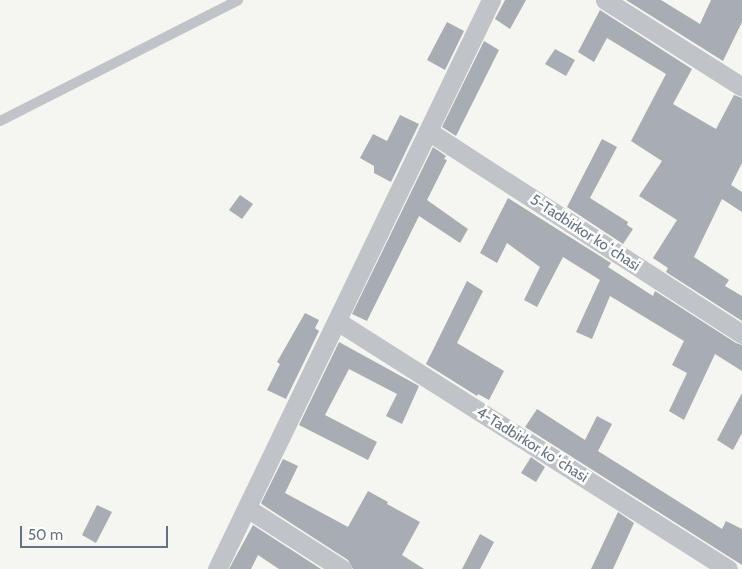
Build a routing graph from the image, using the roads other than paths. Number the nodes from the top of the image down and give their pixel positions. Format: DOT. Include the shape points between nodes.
graph roads {
  1 [pos="238,0"];
  2 [pos="491,0"];
  3 [pos="606,0"];
  4 [pos="742,87"];
  5 [pos="0,121"];
  6 [pos="428,131"];
  7 [pos="337,321"];
  8 [pos="742,334"];
  9 [pos="247,508"];
  10 [pos="217,569"];
  11 [pos="342,569"];
  12 [pos="728,569"];
  1 -- 5 [label="lane"];
  2 -- 6 [label="street"];
  3 -- 4 [label="street"];
  6 -- 7 [label="street"];
  6 -- 8 [label="street, 5-Tadbirkor koʻchasi"];
  7 -- 9 [label="street"];
  7 -- 12 [label="street, 4-Tadbirkor koʻchasi"];
  9 -- 10 [label="street"];
  9 -- 11 [label="street"];
}
